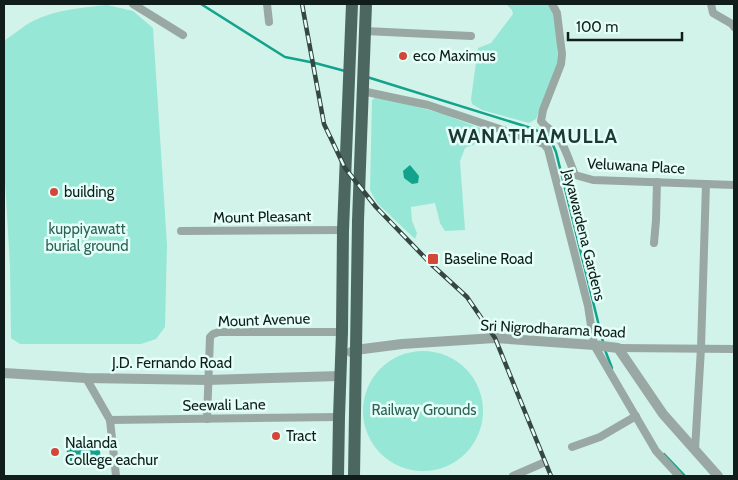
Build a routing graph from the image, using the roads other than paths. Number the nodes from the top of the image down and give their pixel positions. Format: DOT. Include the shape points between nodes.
graph roads {
  1 [pos="133,4"];
  2 [pos="267,4"];
  3 [pos="352,4"];
  4 [pos="366,4"];
  5 [pos="552,4"];
  6 [pos="711,4"];
  7 [pos="269,22"];
  8 [pos="734,25"];
  9 [pos="365,32"];
  10 [pos="183,35"];
  11 [pos="471,36"];
  12 [pos="363,81"];
  13 [pos="656,182"];
  14 [pos="706,184"];
  15 [pos="734,185"];
  16 [pos="343,230"];
  17 [pos="181,231"];
  18 [pos="654,243"];
  19 [pos="342,332"];
  20 [pos="596,345"];
  21 [pos="616,348"];
  22 [pos="701,348"];
  23 [pos="734,349"];
  24 [pos="356,351"];
  25 [pos="341,354"];
  26 [pos="4,373"];
  27 [pos="340,376"];
  28 [pos="86,378"];
  29 [pos="208,380"];
  30 [pos="636,416"];
  31 [pos="338,417"];
  32 [pos="207,419"];
  33 [pos="110,420"];
  34 [pos="572,447"];
  35 [pos="695,450"];
  36 [pos="543,463"];
  37 [pos="116,476"];
  38 [pos="338,476"];
  39 [pos="354,476"];
  40 [pos="513,476"];
  41 [pos="679,476"];
  42 [pos="718,476"];
  1 -- 10 [label="street"];
  2 -- 7 [label="street"];
  3 -- 16 [label="highway"];
  4 -- 9 [label="highway"];
  5 -- 13 [label="street, Veluwana Place" via="557,13 562,54 541,121 558,136 575,175 593,180"];
  6 -- 8 [label="street" via="713,13"];
  9 -- 11 [label="street"];
  9 -- 12 [label="highway"];
  12 -- 20 [label="street, Jayawardena Gardens" via="544,144"];
  12 -- 24 [label="highway"];
  13 -- 14 [label="street, Veluwana Place"];
  13 -- 18 [label="street"];
  14 -- 15 [label="street, Veluwana Place"];
  14 -- 22 [label="street"];
  16 -- 17 [label="street, Mount Pleasant"];
  16 -- 19 [label="highway"];
  19 -- 25 [label="highway"];
  19 -- 29 [label="street, Mount Avenue" via="213,334 210,337"];
  20 -- 21 [label="street, Sri Nigrodharama Road"];
  20 -- 24 [label="street, Sri Nigrodharama Road" via="495,338 402,344"];
  20 -- 30 [label="street"];
  21 -- 22 [label="street, Sri Nigrodharama Road"];
  21 -- 35 [label="street" via="663,414"];
  22 -- 23 [label="street, Sri Nigrodharama Road"];
  22 -- 35 [label="street"];
  24 -- 25 [label="street, Sri Nigrodharama Road"];
  24 -- 39 [label="highway"];
  25 -- 27 [label="highway"];
  26 -- 28 [label="street, J.D. Fernando Road"];
  27 -- 29 [label="street, J.D. Fernando Road"];
  27 -- 31 [label="highway"];
  28 -- 29 [label="street, J.D. Fernando Road"];
  28 -- 33 [label="street"];
  29 -- 32 [label="street, Mount Avenue"];
  30 -- 34 [label="street" via="600,437"];
  30 -- 41 [label="street" via="656,450"];
  31 -- 32 [label="street, Seewali Lane"];
  31 -- 38 [label="highway"];
  32 -- 33 [label="street, Seewali Lane"];
  33 -- 37 [label="street"];
  35 -- 42 [label="street"];
  36 -- 40 [label="street"];
}
